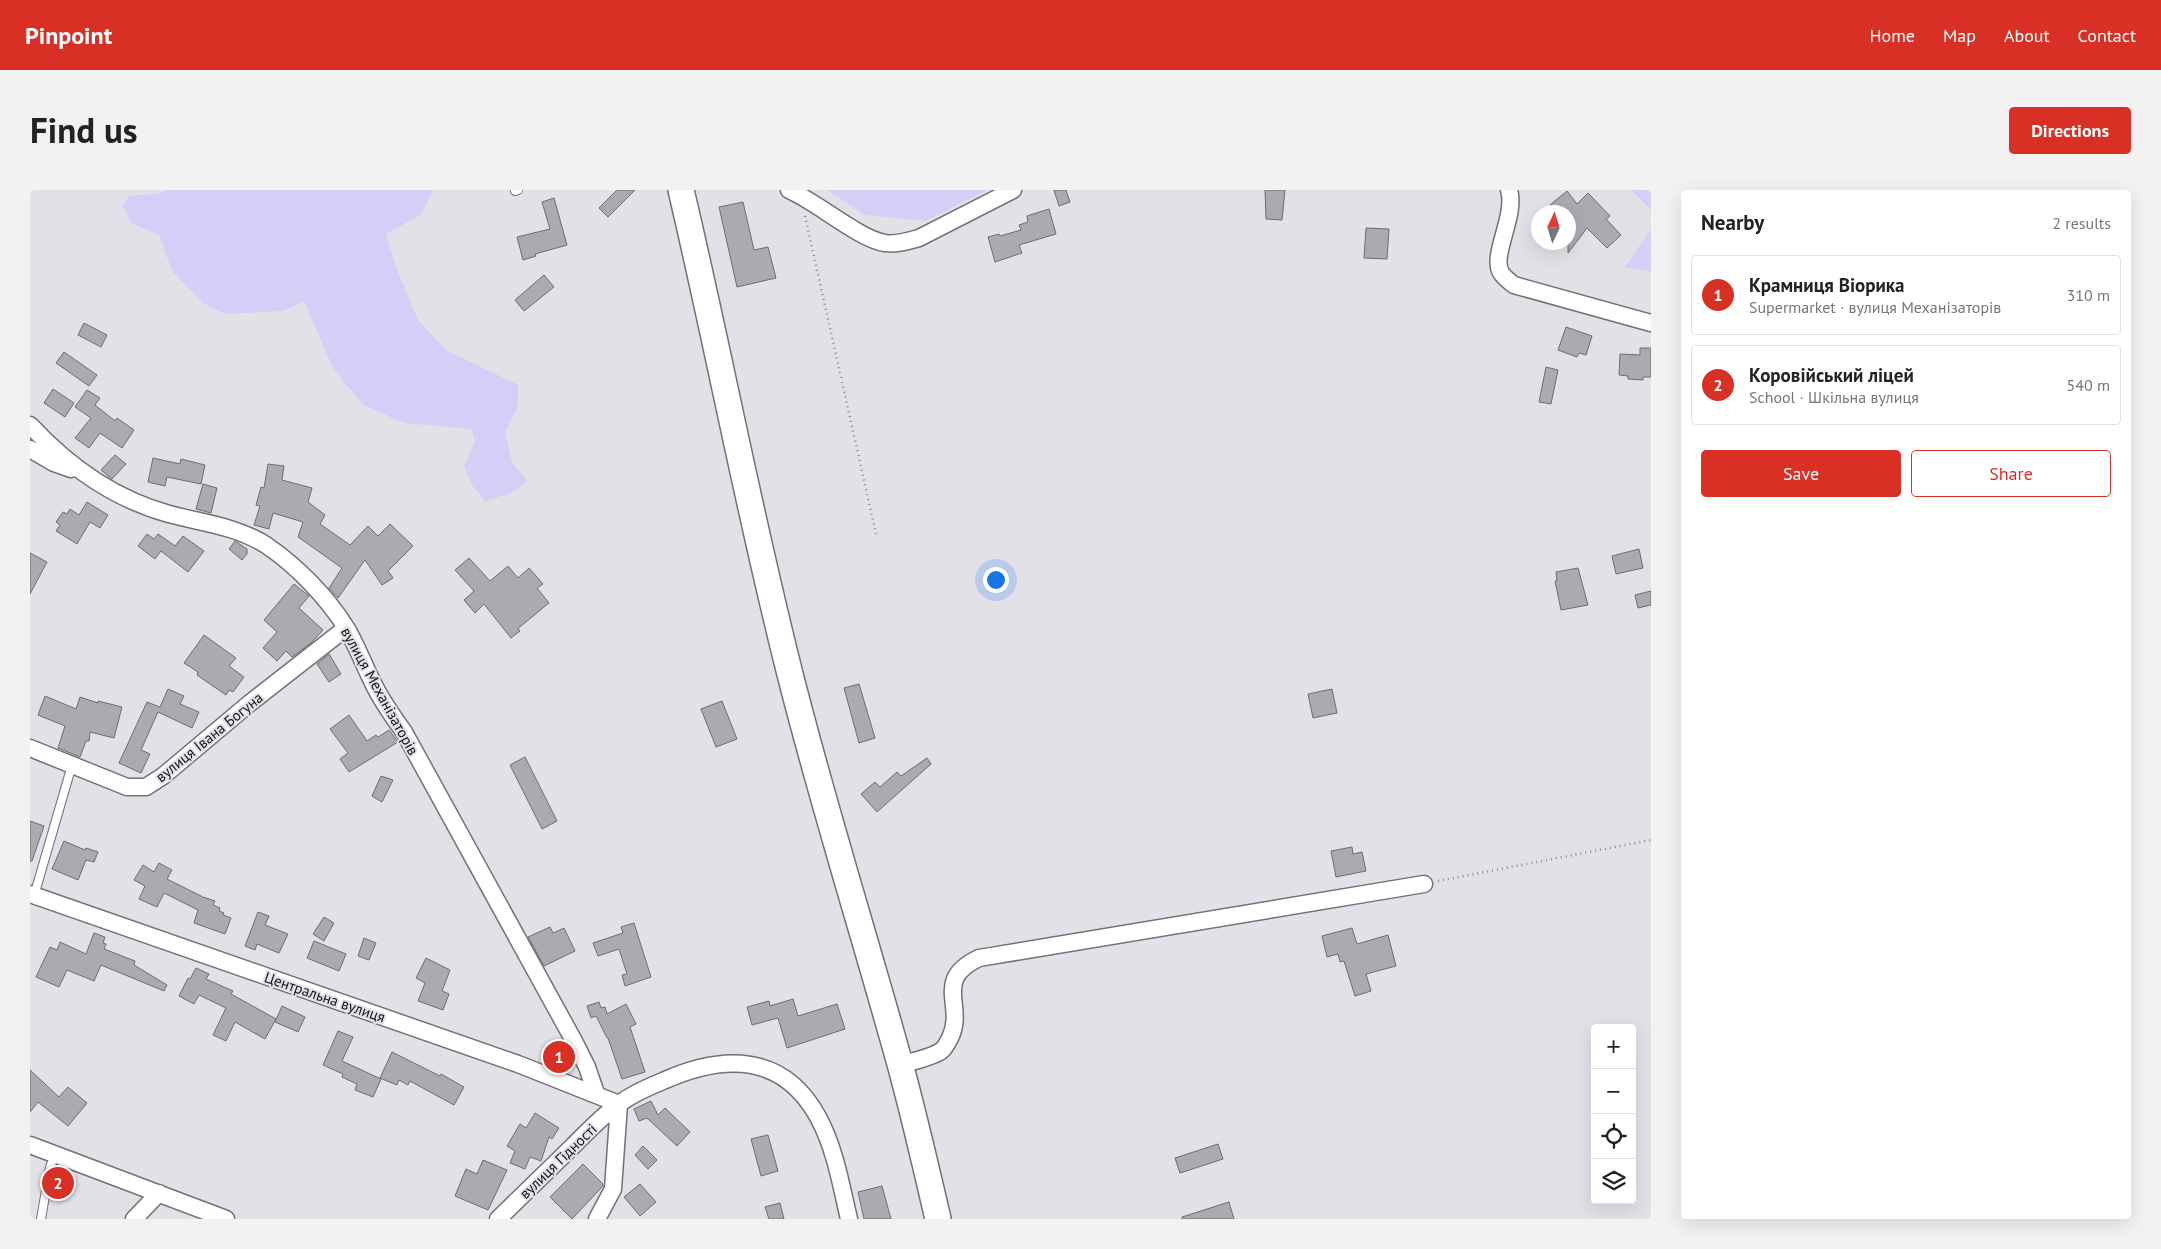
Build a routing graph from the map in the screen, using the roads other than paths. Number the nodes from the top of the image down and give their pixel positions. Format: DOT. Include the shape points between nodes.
graph roads {
  1 [pos="681,190"];
  2 [pos="1013,190"];
  3 [pos="1509,190"];
  4 [pos="795,192"];
  5 [pos="1651,323"];
  6 [pos="30,425"];
  7 [pos="30,449"];
  8 [pos="78,470"];
  9 [pos="346,628"];
  10 [pos="30,748"];
  11 [pos="72,765"];
  12 [pos="1424,884"];
  13 [pos="32,895"];
  14 [pos="900,1065"];
  15 [pos="596,1093"];
  16 [pos="619,1104"];
  17 [pos="30,1145"];
  18 [pos="55,1155"];
  19 [pos="158,1193"];
  20 [pos="40,1219"];
  21 [pos="134,1219"];
  22 [pos="226,1219"];
  23 [pos="498,1219"];
  24 [pos="597,1219"];
  25 [pos="849,1219"];
  26 [pos="938,1219"];
  1 -- 14 [label="main road" via="789,670"];
  2 -- 4 [label="street" via="919,238 886,243 869,239"];
  3 -- 5 [label="street" via="1511,208 1498,253 1501,274 1514,285"];
  6 -- 8 [label="street, вулиця Механізаторів"];
  7 -- 8 [label="street" via="59,465"];
  8 -- 9 [label="street, вулиця Механізаторів" via="141,506 219,525 255,538 306,580 332,607"];
  9 -- 11 [label="street, вулиця Івана Богуна" via="152,784 141,788 127,787"];
  9 -- 15 [label="street, вулиця Механізаторів" via="375,688 404,732 574,1041"];
  10 -- 11 [label="street, вулиця Івана Богуна"];
  11 -- 13 [label="lane"];
  12 -- 14 [label="street" via="979,958 963,968 953,983 953,1032 941,1051"];
  13 -- 15 [label="street, Центральна вулиця"];
  14 -- 26 [label="main road"];
  15 -- 16 [label="street, Центральна вулиця"];
  16 -- 23 [label="street, вулиця Гідності"];
  16 -- 24 [label="street" via="613,1189"];
  16 -- 25 [label="street, вулиця Гідності" via="672,1077 703,1067 737,1063 769,1070 796,1090 819,1119 831,1146"];
  17 -- 18 [label="street"];
  18 -- 19 [label="street"];
  18 -- 20 [label="lane"];
  19 -- 21 [label="street"];
  19 -- 22 [label="street"];
}
